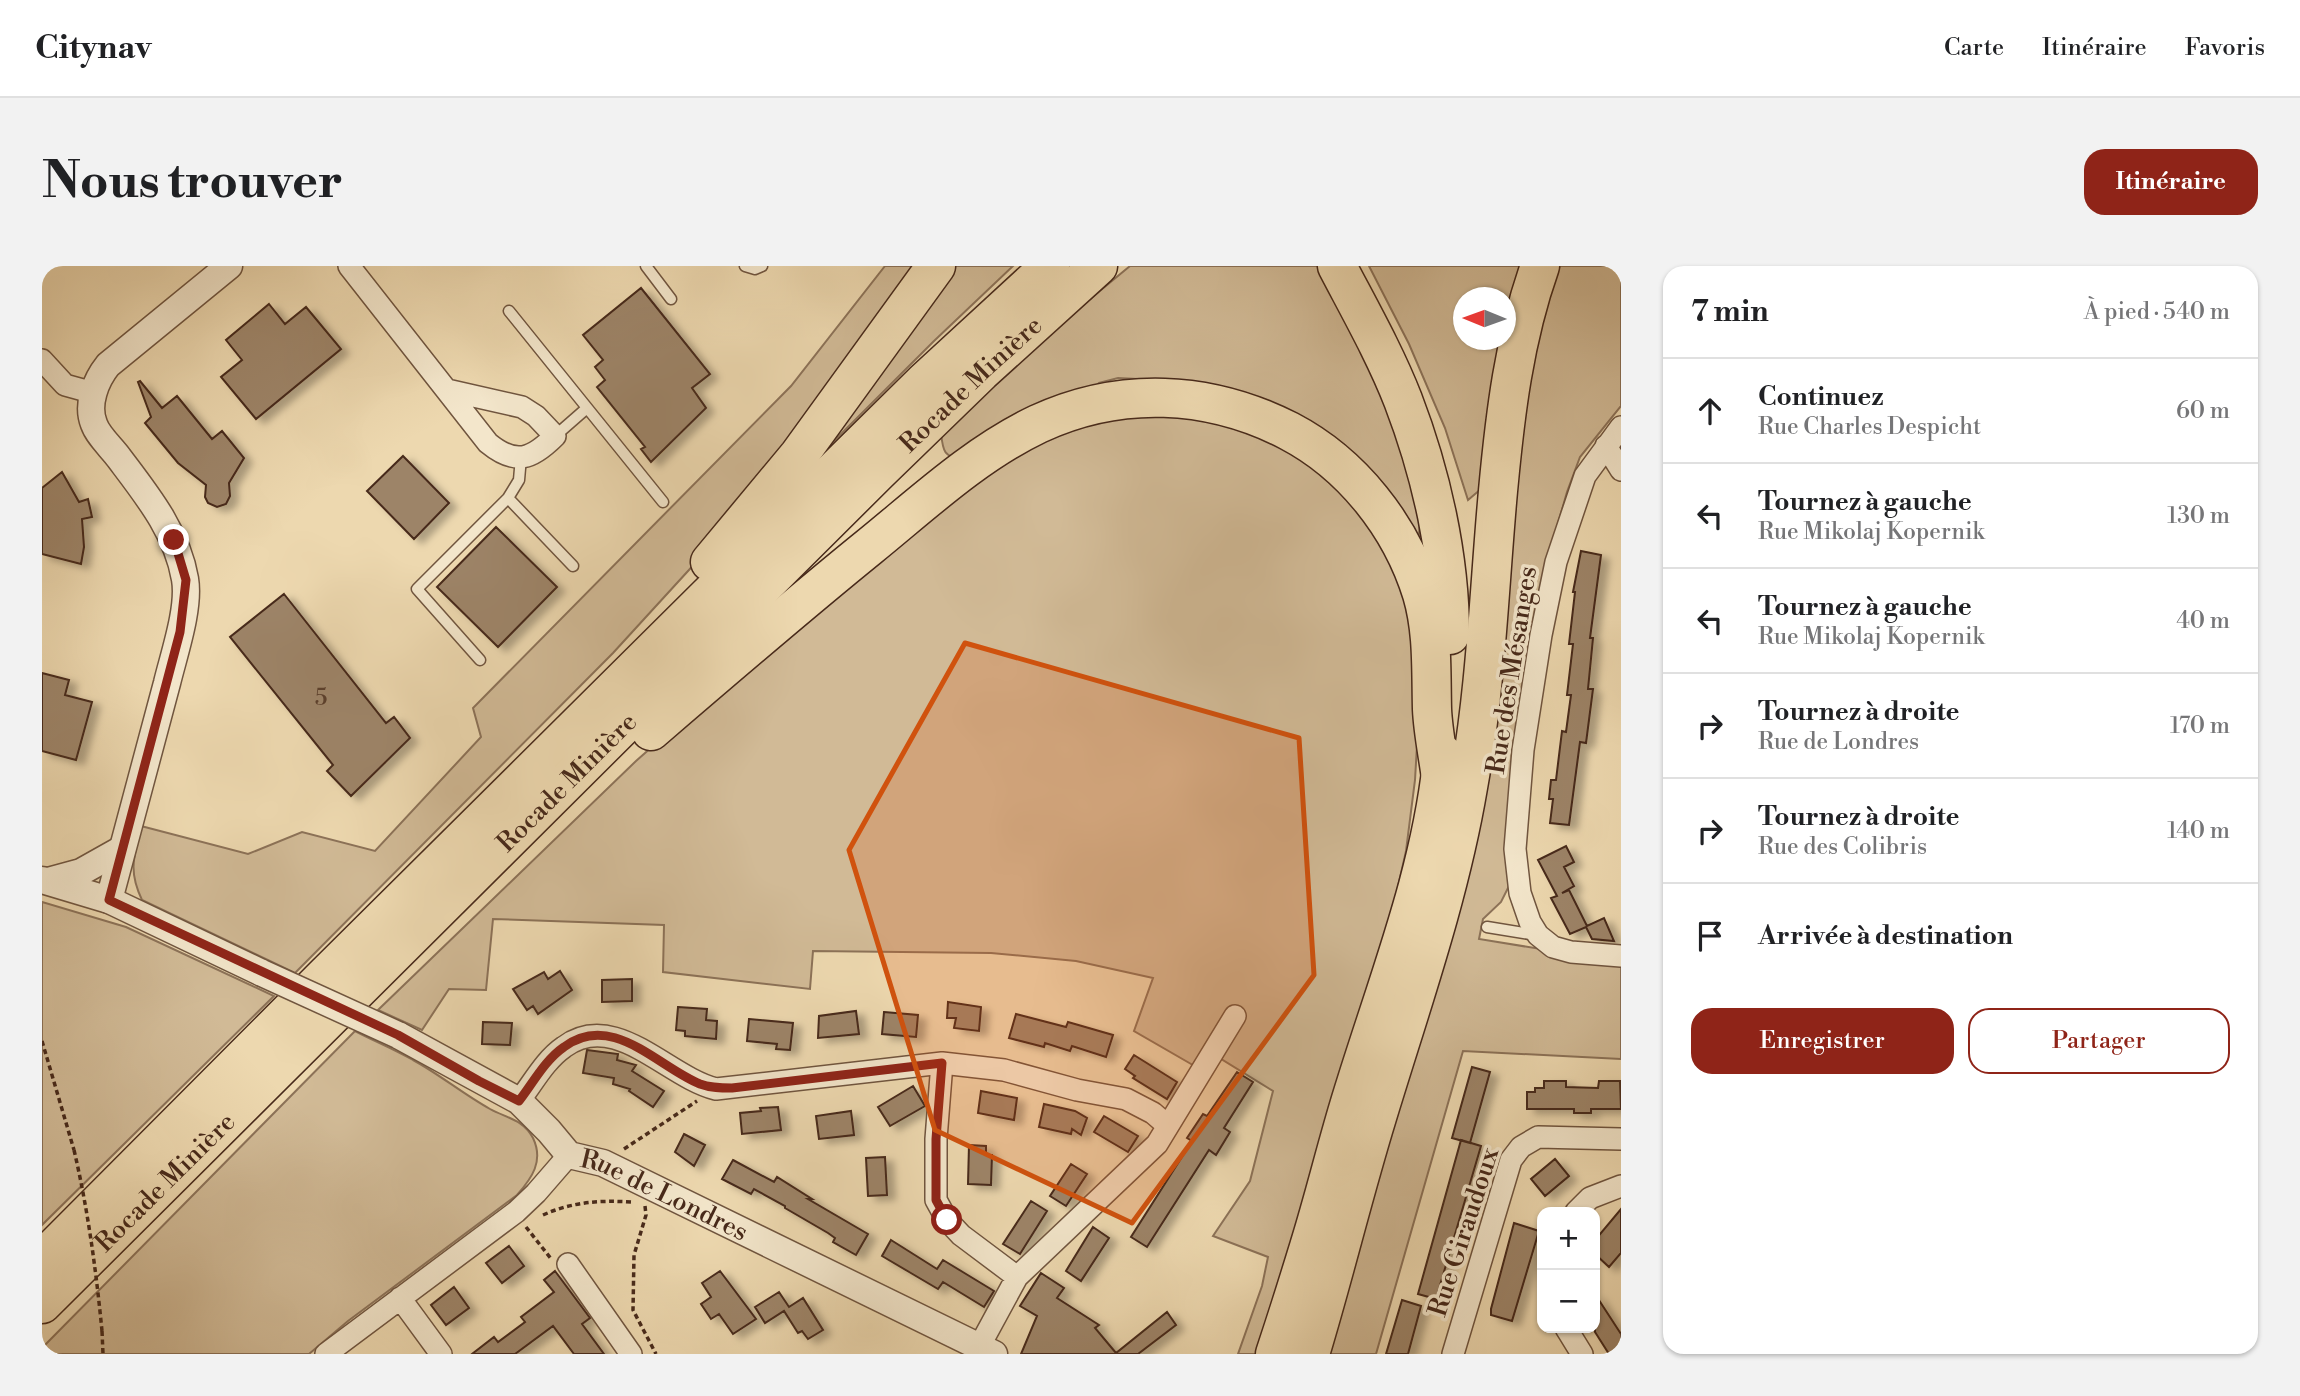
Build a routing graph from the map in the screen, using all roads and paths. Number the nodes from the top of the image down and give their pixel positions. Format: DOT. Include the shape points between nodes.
graph roads {
  1 [pos="229,266"];
  2 [pos="349,266"];
  3 [pos="646,266"];
  4 [pos="745,266"];
  5 [pos="762,266"];
  6 [pos="936,266"];
  7 [pos="1050,266"];
  8 [pos="1098,266"];
  9 [pos="1337,266"];
  10 [pos="1356,266"];
  11 [pos="1540,269"];
  12 [pos="671,299"];
  13 [pos="509,311"];
  14 [pos="44,366"];
  15 [pos="447,390"];
  16 [pos="94,393"];
  17 [pos="587,408"];
  18 [pos="1621,426"];
  19 [pos="555,436"];
  20 [pos="1606,446"];
  21 [pos="522,457"];
  22 [pos="1621,470"];
  23 [pos="508,498"];
  24 [pos="663,502"];
  25 [pos="573,566"];
  26 [pos="480,660"];
  27 [pos="1483,684"];
  28 [pos="616,686"];
  29 [pos="1441,778"];
  30 [pos="540,809"];
  31 [pos="122,849"];
  32 [pos="44,881"];
  33 [pos="109,900"];
  34 [pos="1487,927"];
  35 [pos="1538,935"];
  36 [pos="1621,956"];
  37 [pos="1400,994"];
  38 [pos="1235,1016"];
  39 [pos="42,1041"];
  40 [pos="942,1063"];
  41 [pos="716,1088"];
  42 [pos="519,1101"];
  43 [pos="1168,1126"];
  44 [pos="1621,1139"];
  45 [pos="569,1155"];
  46 [pos="603,1163"];
  47 [pos="1621,1186"];
  48 [pos="1581,1207"];
  49 [pos="537,1218"];
  50 [pos="531,1222"];
  51 [pos="42,1260"];
  52 [pos="568,1264"];
  53 [pos="1017,1277"];
  54 [pos="400,1298"];
  55 [pos="42,1304"];
  56 [pos="1569,1333"];
  57 [pos="986,1350"];
  58 [pos="103,1354"];
  59 [pos="326,1354"];
  60 [pos="440,1354"];
  61 [pos="631,1354"];
  62 [pos="656,1354"];
  63 [pos="1275,1354"];
  64 [pos="1310,1354"];
  65 [pos="1453,1354"];
  66 [pos="1583,1354"];
  1 -- 16 [label="street" via="108,365 98,377"];
  2 -- 15 [label="street"];
  3 -- 12 [label="lane"];
  4 -- 5 [label="lane"];
  6 -- 28 [label="highway" via="799,455 633,650"];
  7 -- 28 [label="highway, Rocade Minière" via="924,382"];
  8 -- 30 [label="highway, Rocade Minière" via="962,391"];
  9 -- 29 [label="highway" via="1402,399 1434,506 1450,618 1450,688"];
  10 -- 27 [label="highway" via="1437,434 1466,556"];
  11 -- 27 [label="highway" via="1521,327 1505,413"];
  13 -- 17 [label="lane"];
  14 -- 16 [label="street" via="65,386"];
  15 -- 19 [label="street" via="522,407"];
  15 -- 21 [label="street" via="488,443 498,451"];
  16 -- 31 [label="street" via="94,425 162,518 186,580 180,632"];
  17 -- 19 [label="lane"];
  17 -- 24 [label="lane"];
  18 -- 20 [label="street, Rue des Mésanges"];
  19 -- 21 [label="street" via="538,453"];
  20 -- 22 [label="street"];
  20 -- 35 [label="street, Rue des Mésanges" via="1585,476 1556,562 1523,750 1516,873"];
  21 -- 23 [label="lane" via="519,480"];
  23 -- 25 [label="lane"];
  23 -- 26 [label="lane" via="417,589"];
  27 -- 37 [label="highway" via="1463,811"];
  28 -- 51 [label="highway, Rocade Minière"];
  29 -- 30 [label="highway" via="1432,712 1429,625 1412,568 1387,519 1329,456 1287,430 1235,407 1158,397 1115,400 1074,410 986,455 821,586 571,800"];
  29 -- 37 [label="highway"];
  30 -- 55 [label="highway, Rocade Minière"];
  31 -- 32 [label="street" via="81,872"];
  31 -- 33 [label="street"];
  32 -- 33 [label="street, Rue de Londres"];
  33 -- 42 [label="street, Rue de Londres, bridge" via="398,1035"];
  34 -- 35 [label="lane"];
  35 -- 36 [label="street" via="1553,947 1572,953"];
  37 -- 63 [label="highway" via="1352,1095"];
  37 -- 64 [label="highway"];
  38 -- 43 [label="street"];
  39 -- 58 [label="path, bridge" via="86,1203"];
  40 -- 41 [label="street"];
  40 -- 43 [label="street" via="1004,1070 1126,1099"];
  40 -- 53 [label="street" via="936,1200 961,1235"];
  41 -- 42 [label="street" via="684,1077 625,1041 594,1035 564,1046"];
  41 -- 46 [label="path"];
  42 -- 45 [label="street, Rue de Londres"];
  43 -- 53 [label="street" via="1157,1144"];
  44 -- 65 [label="street, Rue Giraudoux" via="1538,1137 1521,1147 1511,1160"];
  45 -- 46 [label="street, Rue de Londres"];
  45 -- 54 [label="street" via="516,1212"];
  46 -- 57 [label="street, Rue de Londres"];
  47 -- 48 [label="street" via="1590,1198"];
  49 -- 62 [label="path" via="567,1205 593,1201 645,1205 634,1255 633,1310"];
  50 -- 52 [label="path" via="526,1227 558,1268"];
  52 -- 61 [label="street"];
  53 -- 57 [label="street"];
  54 -- 59 [label="street"];
  54 -- 60 [label="street"];
  56 -- 66 [label="street"];
}
